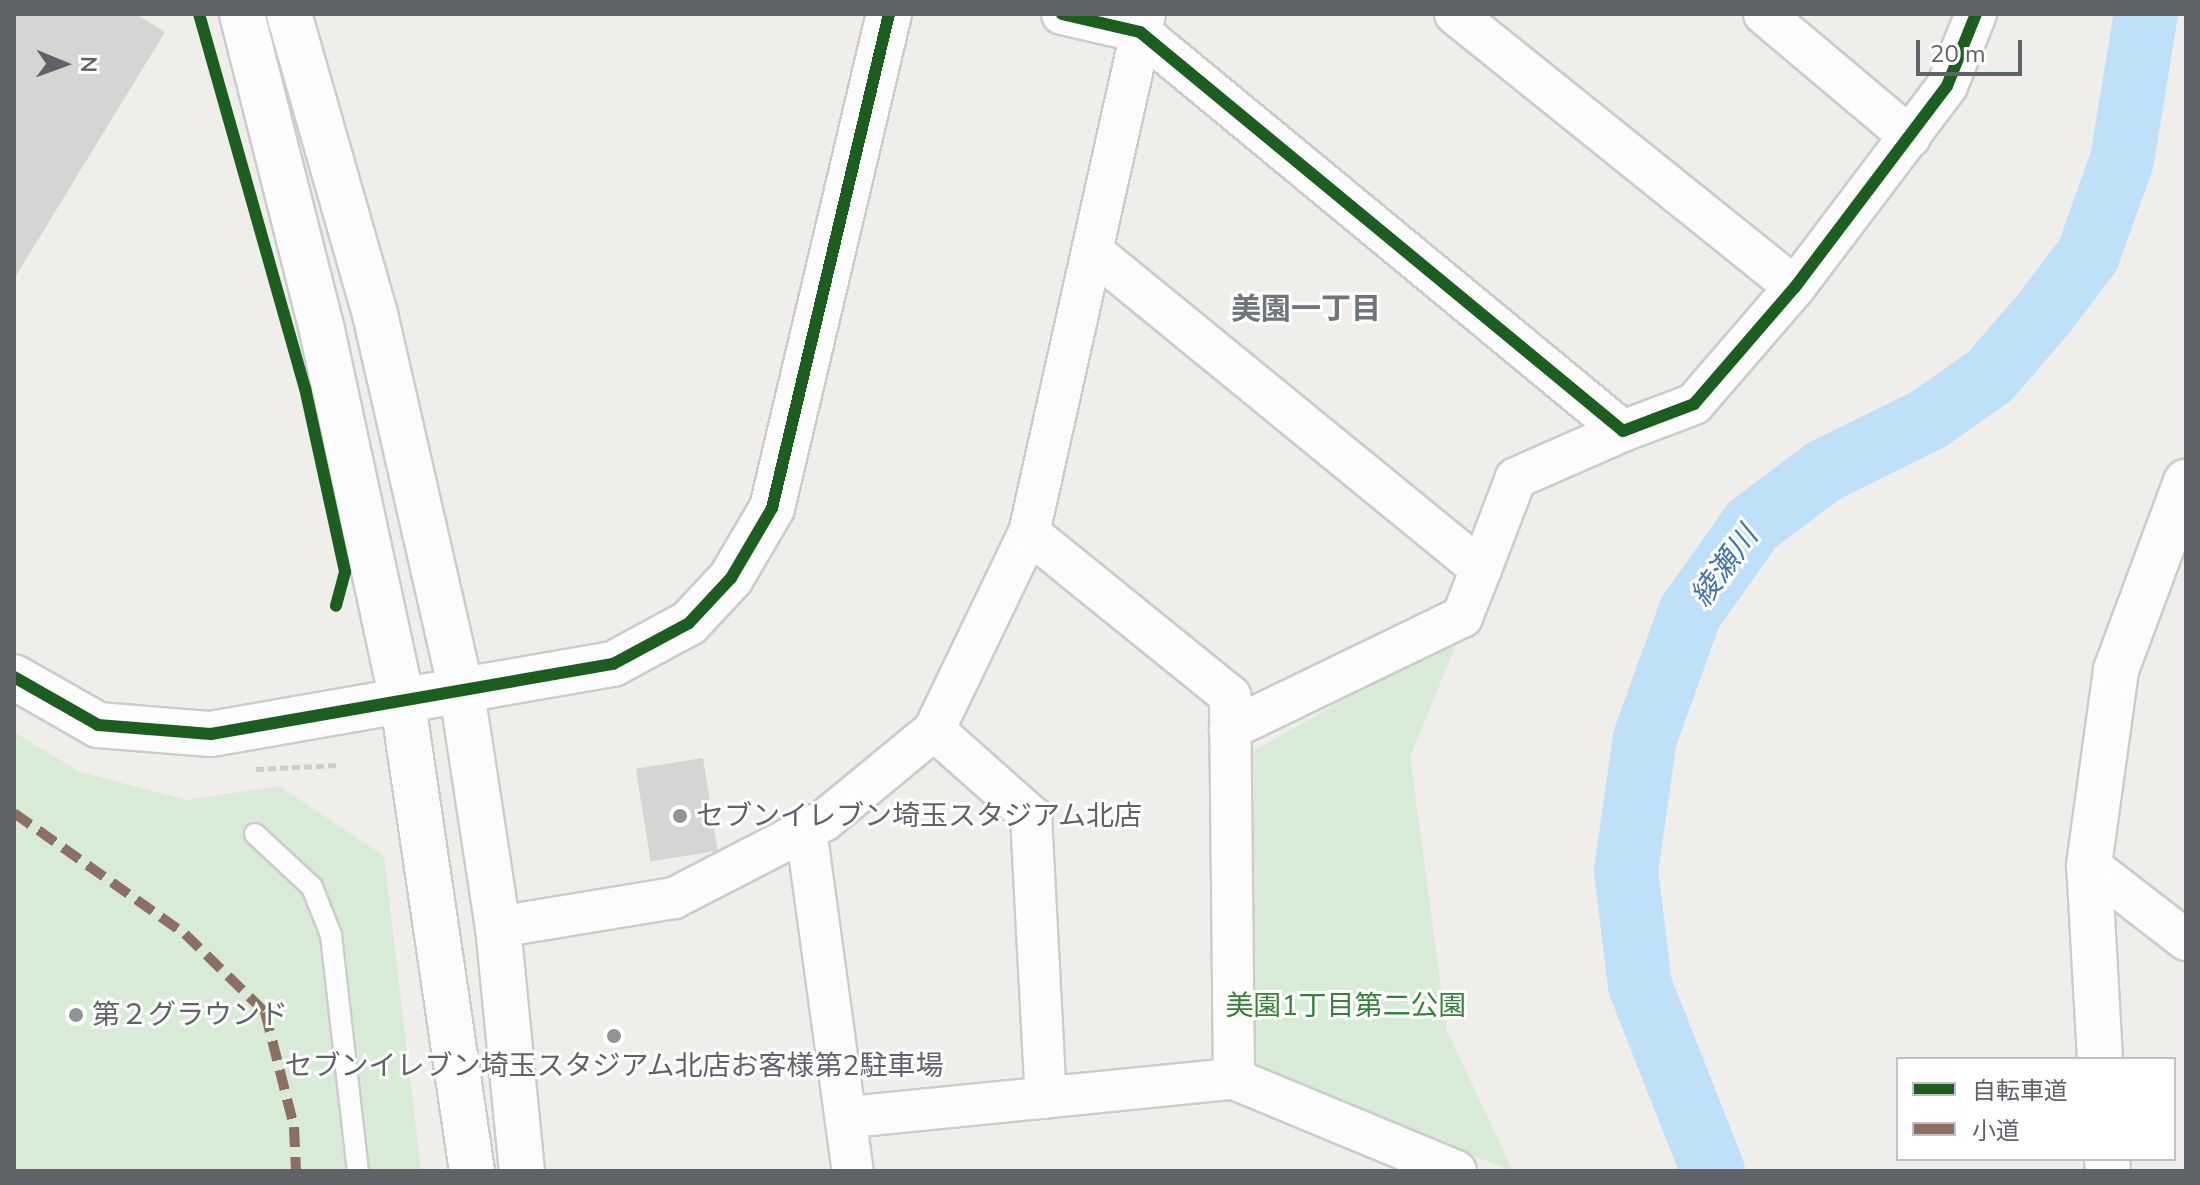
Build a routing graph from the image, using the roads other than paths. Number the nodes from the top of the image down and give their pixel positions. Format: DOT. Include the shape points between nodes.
graph roads {
  1 [pos="242,14"];
  2 [pos="289,14"];
  3 [pos="889,14"];
  4 [pos="1062,14"];
  5 [pos="1455,14"];
  6 [pos="1764,14"];
  7 [pos="1976,14"];
  8 [pos="1142,23"];
  9 [pos="1910,137"];
  10 [pos="1092,251"];
  11 [pos="1795,287"];
  12 [pos="1623,431"];
  13 [pos="2186,482"];
  14 [pos="1029,533"];
  15 [pos="1481,569"];
  16 [pos="14,677"];
  17 [pos="462,693"];
  18 [pos="403,704"];
  19 [pos="1230,729"];
  20 [pos="934,730"];
  21 [pos="806,830"];
  22 [pos="255,834"];
  23 [pos="2089,865"];
  24 [pos="498,927"];
  25 [pos="2186,940"];
  26 [pos="2100,1057"];
  27 [pos="1234,1079"];
  28 [pos="1046,1098"];
  29 [pos="850,1117"];
  30 [pos="358,1171"];
  31 [pos="472,1171"];
  32 [pos="522,1171"];
  33 [pos="853,1171"];
  34 [pos="1456,1171"];
  1 -- 18 [label="street" via="322,330"];
  2 -- 17 [label="street" via="375,314"];
  3 -- 17 [label="street" via="772,508 731,578 689,623 613,664"];
  4 -- 8 [label="street"];
  5 -- 11 [label="street"];
  6 -- 9 [label="street"];
  7 -- 9 [label="street" via="1947,86"];
  8 -- 10 [label="street"];
  8 -- 12 [label="street"];
  9 -- 11 [label="street"];
  10 -- 14 [label="street"];
  10 -- 15 [label="street"];
  11 -- 12 [label="street" via="1694,404"];
  12 -- 15 [label="street" via="1516,478"];
  13 -- 23 [label="street" via="2116,670"];
  14 -- 19 [label="street" via="1230,696"];
  14 -- 20 [label="street"];
  15 -- 19 [label="street" via="1462,617"];
  16 -- 18 [label="street" via="98,725 145,730 211,734"];
  17 -- 18 [label="street"];
  17 -- 24 [label="street"];
  18 -- 31 [label="street"];
  19 -- 27 [label="street"];
  20 -- 21 [label="street"];
  20 -- 28 [label="street" via="1031,816"];
  21 -- 24 [label="street" via="674,898"];
  21 -- 29 [label="street"];
  22 -- 30 [label="lane" via="312,887 331,935"];
  23 -- 25 [label="street"];
  23 -- 26 [label="street"];
  24 -- 32 [label="street"];
  27 -- 28 [label="street"];
  27 -- 34 [label="street"];
  28 -- 29 [label="street"];
  29 -- 33 [label="street"];
}
